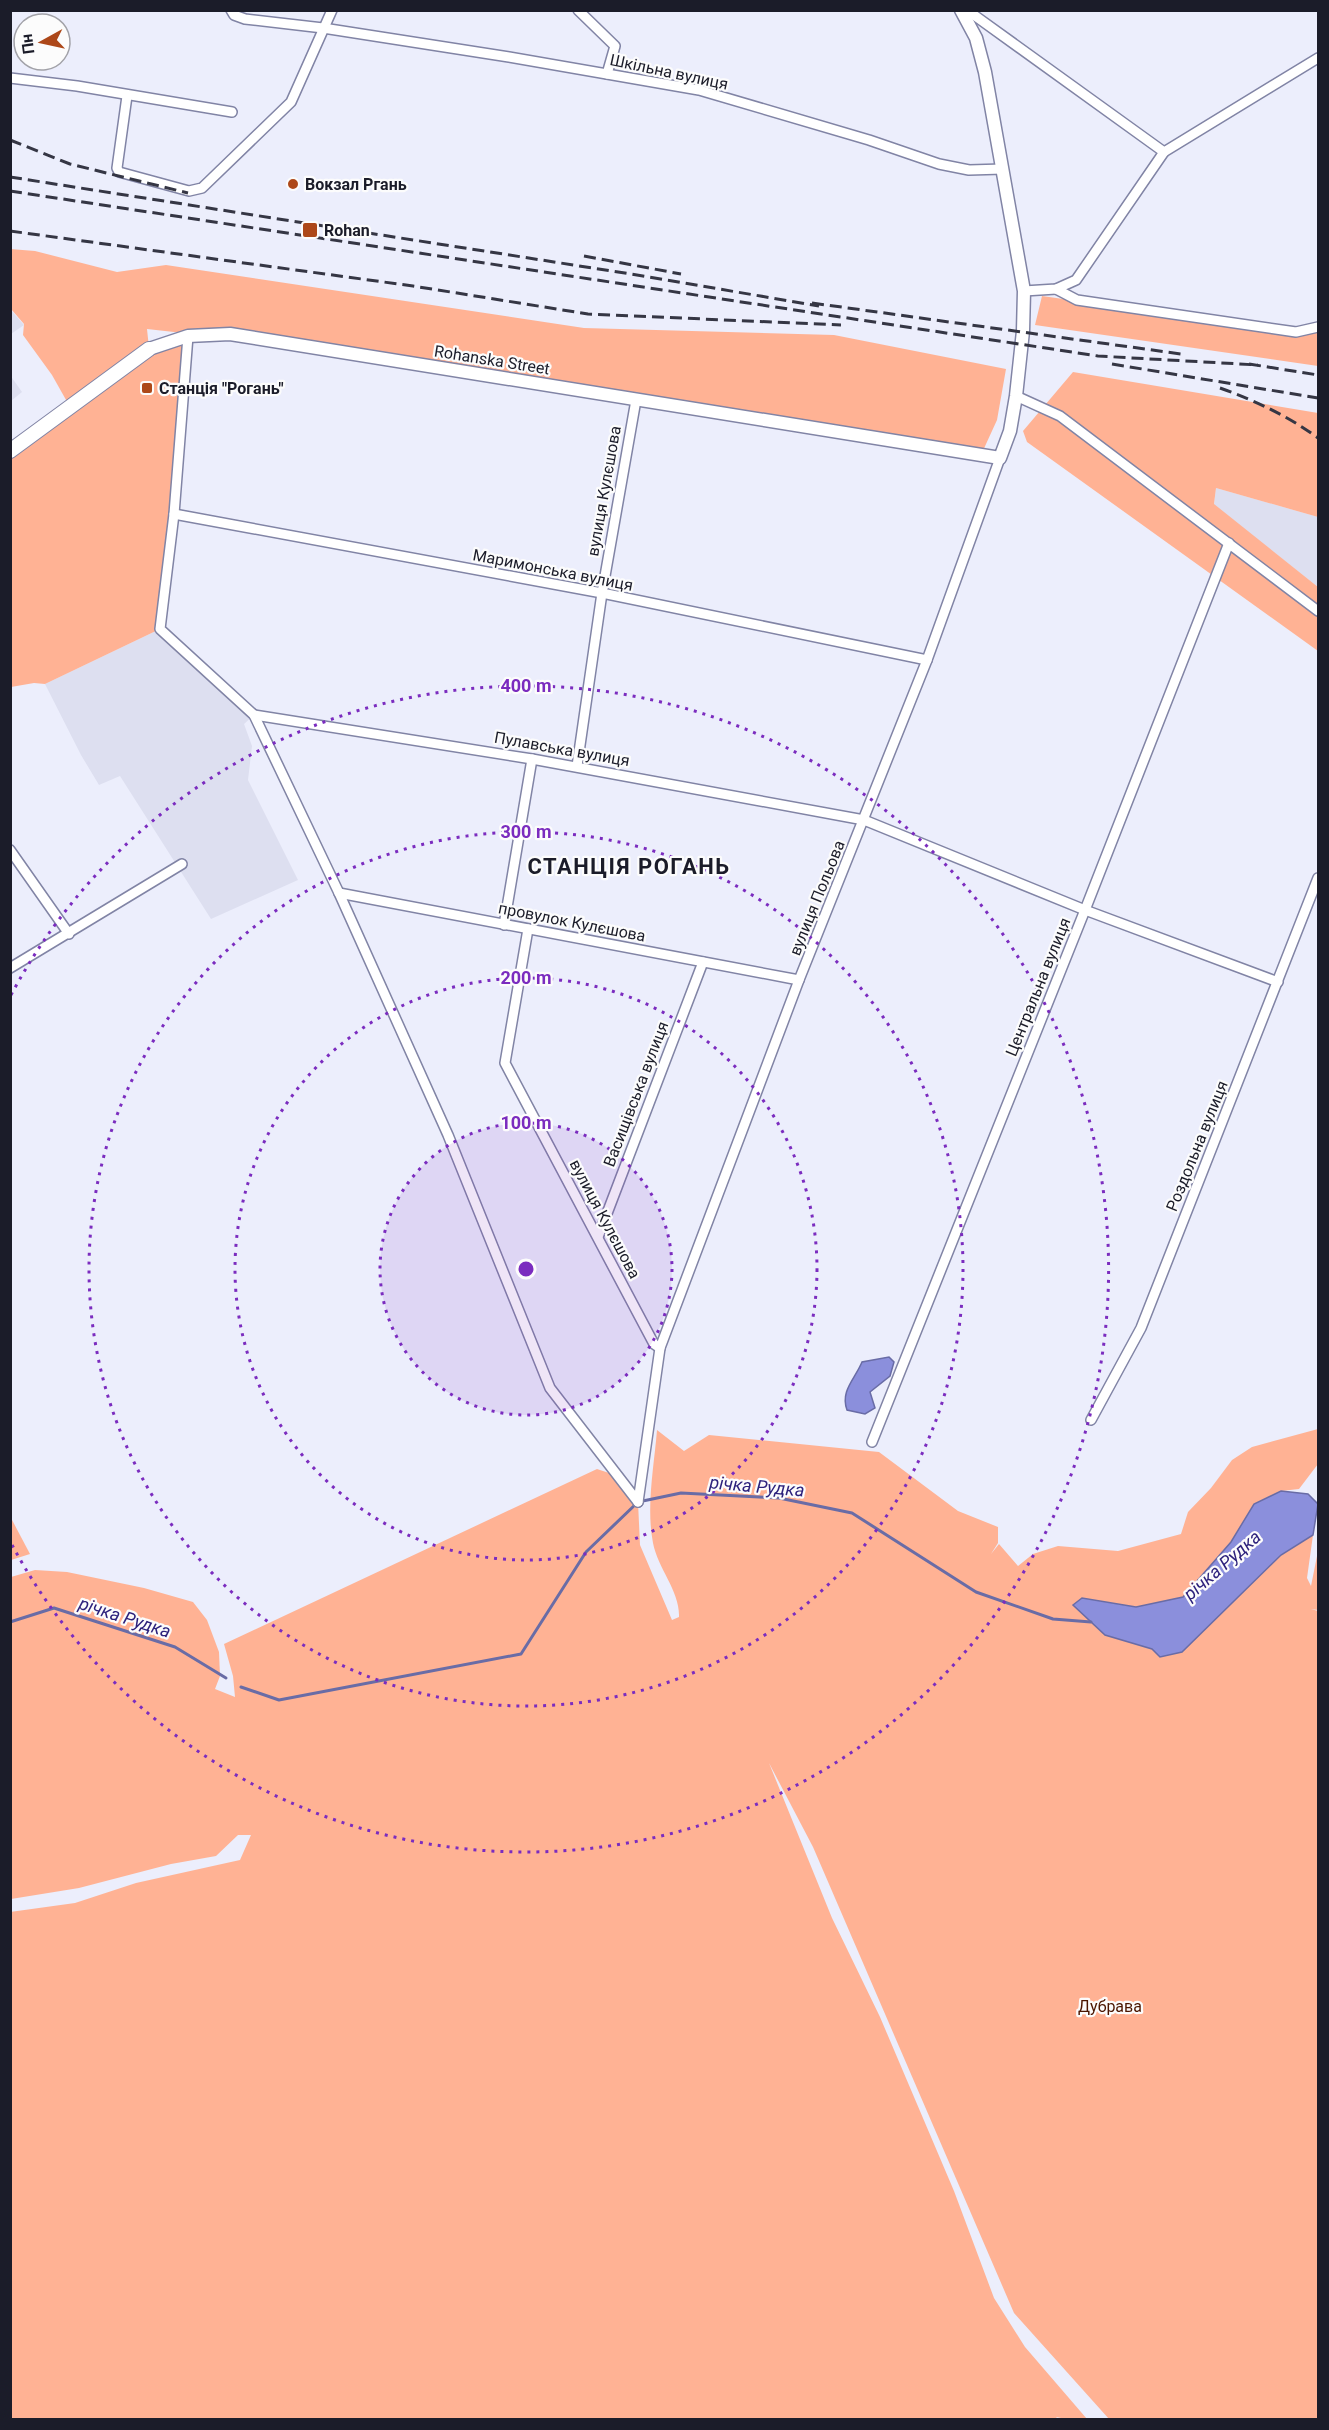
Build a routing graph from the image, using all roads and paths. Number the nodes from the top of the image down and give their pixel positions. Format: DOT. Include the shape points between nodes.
graph roads {
  1 [pos="231,10"];
  2 [pos="332,10"];
  3 [pos="578,10"];
  4 [pos="961,10"];
  5 [pos="967,10"];
  6 [pos="323,28"];
  7 [pos="1318,58"];
  8 [pos="607,74"];
  9 [pos="10,78"];
  10 [pos="127,96"];
  11 [pos="232,112"];
  12 [pos="1164,152"];
  13 [pos="1003,169"];
  14 [pos="1056,289"];
  15 [pos="1024,291"];
  16 [pos="1318,327"];
  17 [pos="188,336"];
  18 [pos="149,349"];
  19 [pos="1016,396"];
  20 [pos="636,400"];
  21 [pos="10,451"];
  22 [pos="1000,459"];
  23 [pos="174,514"];
  24 [pos="1229,543"];
  25 [pos="602,593"];
  26 [pos="1318,610"];
  27 [pos="927,660"];
  28 [pos="254,715"];
  29 [pos="532,759"];
  30 [pos="577,766"];
  31 [pos="864,820"];
  32 [pos="10,850"];
  33 [pos="182,864"];
  34 [pos="1318,878"];
  35 [pos="339,893"];
  36 [pos="1085,910"];
  37 [pos="504,924"];
  38 [pos="528,929"];
  39 [pos="69,934"];
  40 [pos="703,962"];
  41 [pos="10,968"];
  42 [pos="800,980"];
  43 [pos="1278,982"];
  44 [pos="598,1238"];
  45 [pos="660,1348"];
  46 [pos="1091,1420"];
  47 [pos="872,1442"];
  1 -- 6 [label="street, Шкільна вулиця" via="245,19"];
  2 -- 6 [label="street"];
  3 -- 8 [label="street" via="615,46"];
  4 -- 13 [label="street" via="976,38 985,72"];
  5 -- 12 [label="street"];
  6 -- 8 [label="street, Шкільна вулиця"];
  6 -- 10 [label="street" via="291,102 212,180 195,191 119,172"];
  7 -- 12 [label="street"];
  8 -- 13 [label="street, Шкільна вулиця" via="699,90 939,164 969,170"];
  9 -- 10 [label="street"];
  10 -- 11 [label="street"];
  12 -- 14 [label="street" via="1076,280"];
  13 -- 15 [label="street"];
  14 -- 15 [label="street"];
  14 -- 16 [label="street" via="1077,300 1296,332"];
  15 -- 19 [label="street"];
  17 -- 18 [label="street, Rohanska Street"];
  17 -- 20 [label="street, Rohanska Street" via="230,334"];
  17 -- 23 [label="street"];
  18 -- 21 [label="main road, Rohanska Street"];
  19 -- 22 [label="street" via="1010,432"];
  19 -- 24 [label="street" via="1060,416"];
  20 -- 22 [label="street, Rohanska Street"];
  20 -- 25 [label="street, вулиця Кулєшова"];
  22 -- 27 [label="street, вулиця Польова"];
  23 -- 25 [label="street, Маримонська вулиця"];
  23 -- 28 [label="street" via="160,629"];
  24 -- 26 [label="street"];
  24 -- 36 [label="street, Центральна вулиця"];
  25 -- 27 [label="street, Маримонська вулиця"];
  25 -- 30 [label="street, вулиця Кулєшова"];
  27 -- 31 [label="street, вулиця Польова"];
  28 -- 29 [label="street, Пулавська вулиця"];
  28 -- 35 [label="street"];
  29 -- 30 [label="street, Пулавська вулиця"];
  29 -- 37 [label="street"];
  30 -- 31 [label="street, Пулавська вулиця"];
  31 -- 36 [label="street, Пулавська вулиця"];
  31 -- 42 [label="street, вулиця Польова"];
  32 -- 39 [label="street"];
  33 -- 39 [label="street"];
  34 -- 43 [label="street, Роздольна вулиця"];
  35 -- 37 [label="street, провулок Кулєшова"];
  35 -- 45 [label="street, вулиця Польова" via="448,1135 550,1388 638,1502"];
  36 -- 43 [label="street, Пулавська вулиця"];
  36 -- 47 [label="street, Центральна вулиця"];
  37 -- 38 [label="street, провулок Кулєшова"];
  38 -- 40 [label="street, провулок Кулєшова"];
  38 -- 44 [label="street, вулиця Кулєшова" via="505,1063"];
  39 -- 41 [label="street"];
  40 -- 42 [label="street, провулок Кулєшова"];
  40 -- 44 [label="street, Васищівська вулиця"];
  42 -- 45 [label="street, вулиця Польова"];
  43 -- 46 [label="street, Роздольна вулиця" via="1141,1329"];
  44 -- 45 [label="street, вулиця Кулєшова" via="654,1344"];
}
